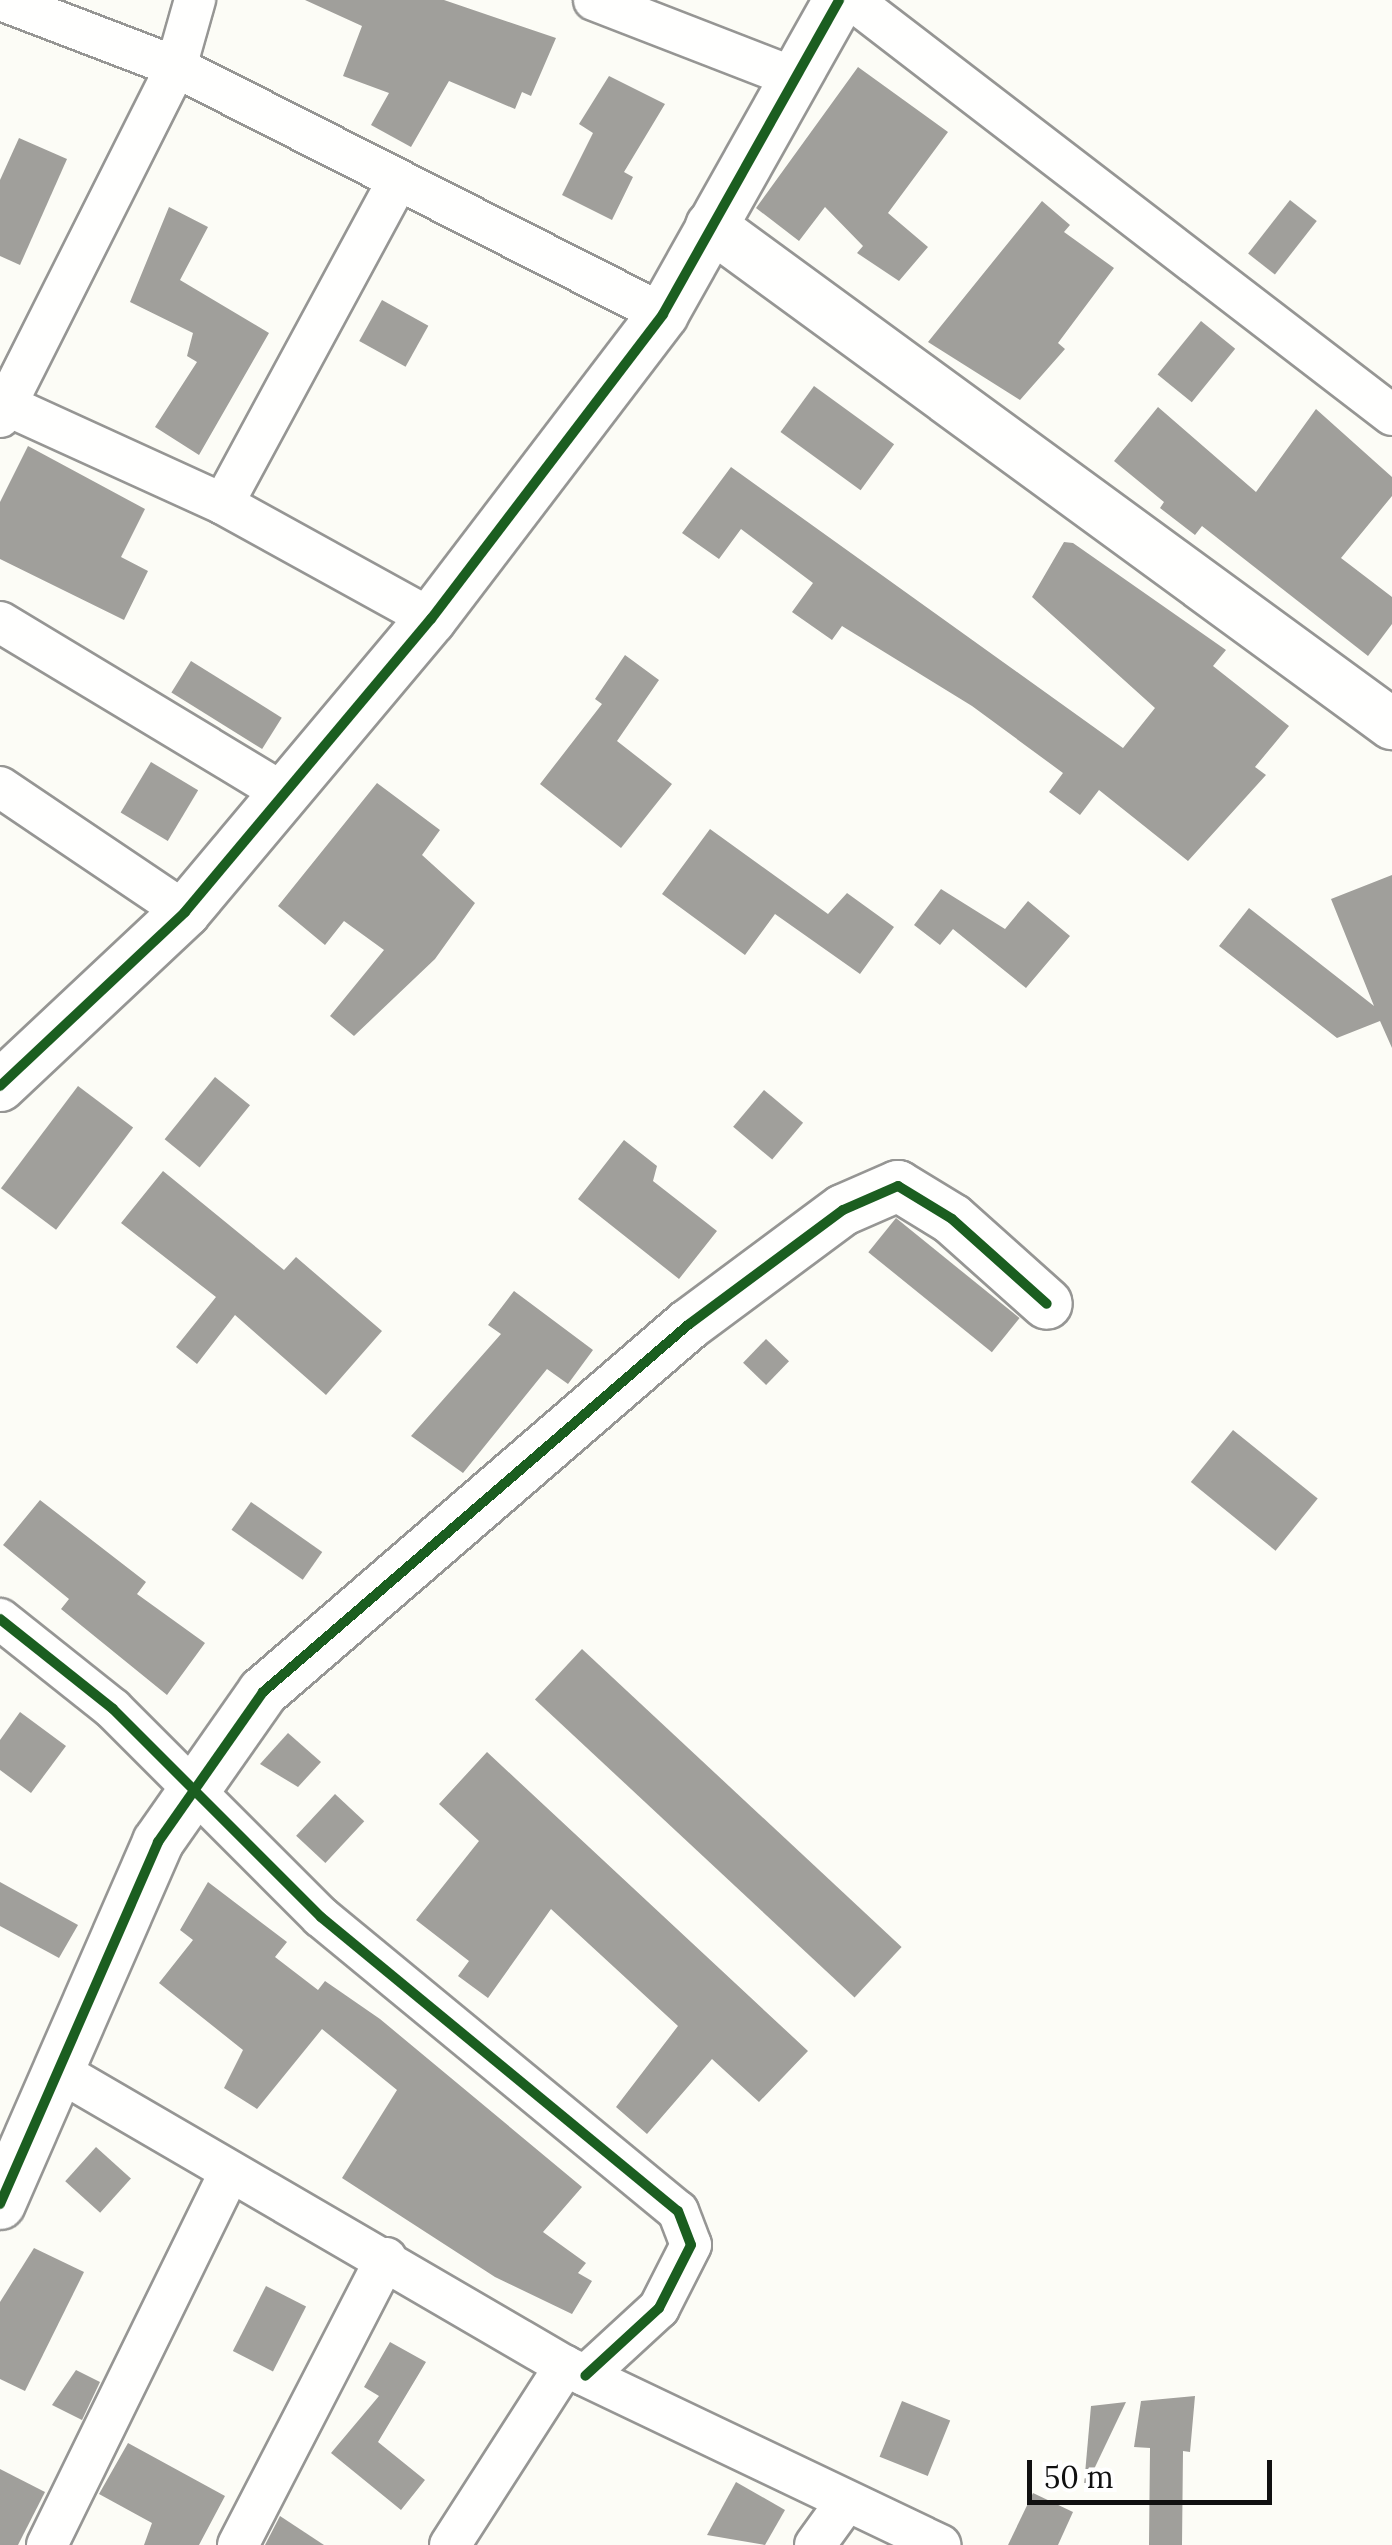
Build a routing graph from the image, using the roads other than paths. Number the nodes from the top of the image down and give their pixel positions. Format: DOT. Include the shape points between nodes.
graph roads {
  1 [pos="1,0"];
  2 [pos="196,0"];
  3 [pos="594,0"];
  4 [pos="838,0"];
  5 [pos="852,0"];
  6 [pos="176,66"];
  7 [pos="795,78"];
  8 [pos="398,180"];
  9 [pos="712,226"];
  10 [pos="663,314"];
  11 [pos="3,411"];
  12 [pos="1392,415"];
  13 [pos="223,504"];
  14 [pos="431,619"];
  15 [pos="0,622"];
  16 [pos="1389,716"];
  17 [pos="0,787"];
  18 [pos="285,794"];
  19 [pos="184,912"];
  20 [pos="0,1086"];
  21 [pos="1047,1304"];
  22 [pos="0,1618"];
  23 [pos="194,1792"];
  24 [pos="62,2073"];
  25 [pos="229,2173"];
  26 [pos="2,2192"];
  27 [pos="386,2258"];
  28 [pos="575,2371"];
  29 [pos="846,2502"];
  30 [pos="47,2545"];
  31 [pos="238,2545"];
  32 [pos="450,2545"];
  33 [pos="815,2545"];
  34 [pos="940,2545"];
  1 -- 6 [label="street"];
  2 -- 6 [label="street"];
  3 -- 7 [label="street"];
  4 -- 7 [label="street"];
  5 -- 12 [label="street"];
  6 -- 8 [label="street"];
  6 -- 11 [label="street"];
  7 -- 9 [label="street"];
  8 -- 10 [label="street"];
  8 -- 13 [label="street"];
  9 -- 10 [label="street"];
  9 -- 16 [label="street"];
  10 -- 14 [label="street"];
  11 -- 13 [label="street"];
  13 -- 14 [label="street"];
  14 -- 18 [label="street"];
  15 -- 18 [label="street"];
  17 -- 19 [label="street"];
  18 -- 19 [label="street"];
  19 -- 20 [label="street"];
  21 -- 23 [label="street" via="952,1218 898,1186 844,1210 688,1325 264,1692"];
  22 -- 23 [label="street" via="113,1708"];
  23 -- 24 [label="street" via="158,1842"];
  23 -- 28 [label="street" via="321,1917 678,2210 691,2245 659,2308"];
  24 -- 25 [label="street"];
  24 -- 26 [label="street"];
  25 -- 27 [label="street"];
  25 -- 30 [label="street"];
  27 -- 28 [label="street"];
  27 -- 31 [label="street"];
  28 -- 29 [label="street"];
  28 -- 32 [label="street"];
  29 -- 33 [label="street"];
  29 -- 34 [label="street"];
}
